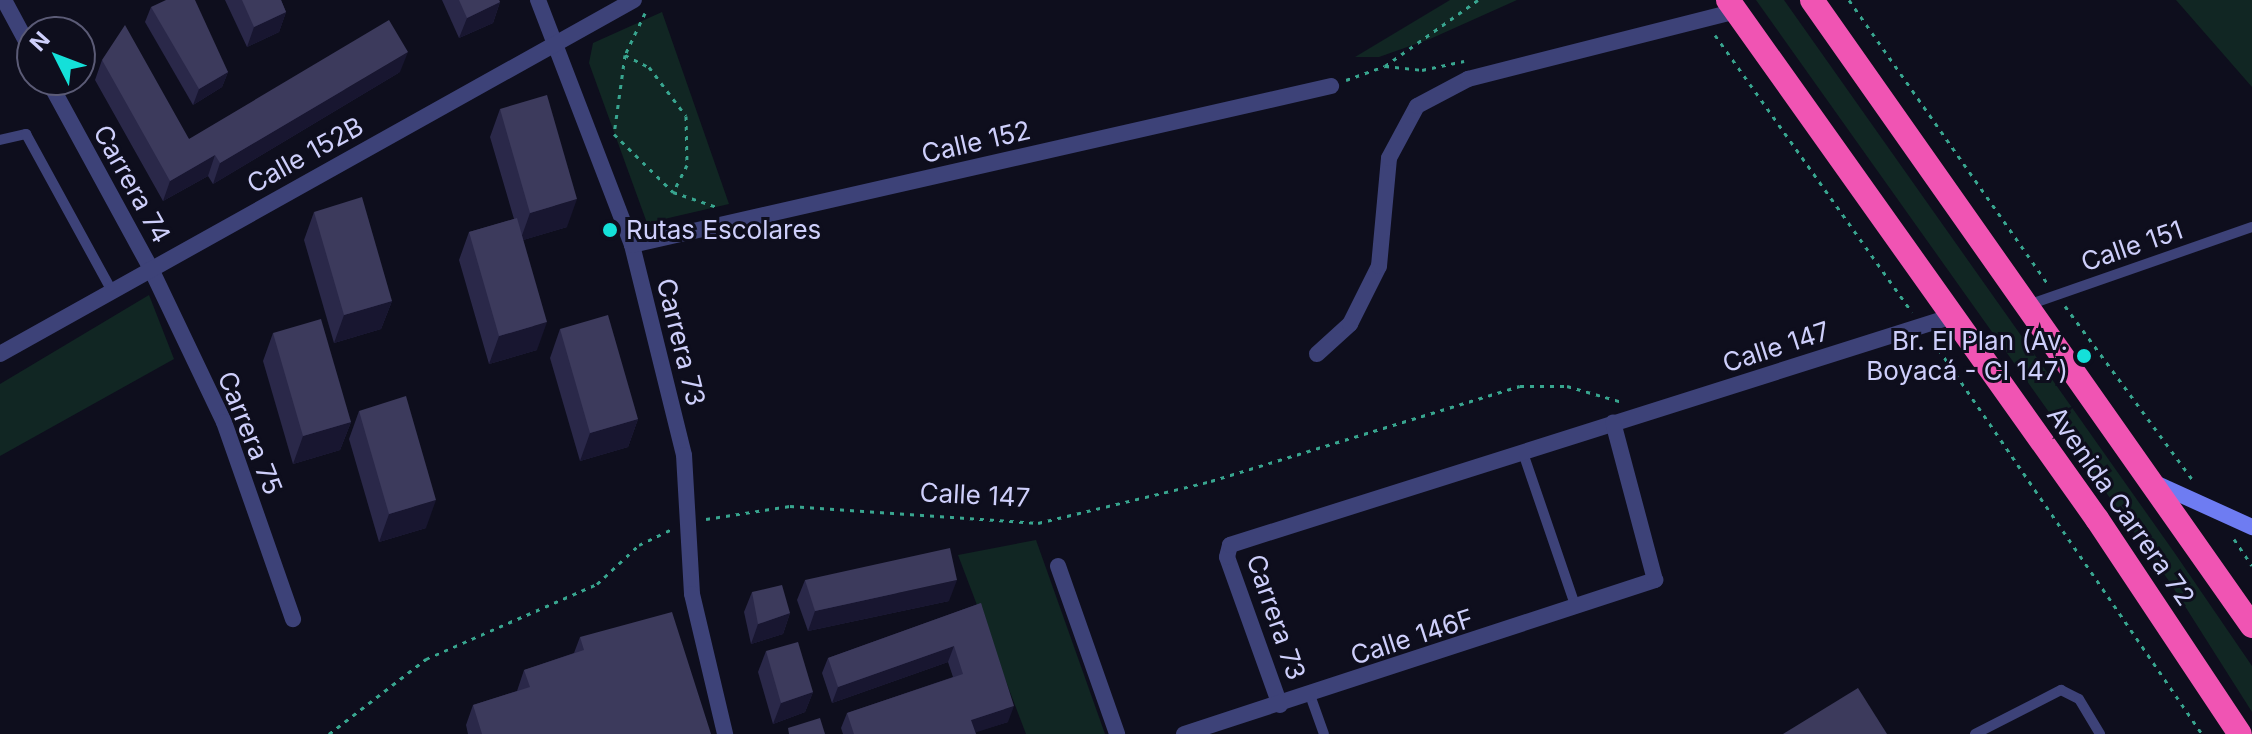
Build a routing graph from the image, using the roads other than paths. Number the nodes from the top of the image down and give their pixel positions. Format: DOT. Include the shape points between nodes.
graph roads {
  1 [pos="4,0"];
  2 [pos="538,0"];
  3 [pos="634,0"];
  4 [pos="1812,0"];
  5 [pos="1732,6"];
  6 [pos="16,22"];
  7 [pos="558,42"];
  8 [pos="1331,86"];
  9 [pos="57,96"];
  10 [pos="0,140"];
  11 [pos="2252,227"];
  12 [pos="632,245"];
  13 [pos="151,269"];
  14 [pos="112,291"];
  15 [pos="2026,306"];
  16 [pos="1953,316"];
  17 [pos="0,354"];
  18 [pos="1317,354"];
  19 [pos="1613,422"];
  20 [pos="1521,448"];
  21 [pos="2153,482"];
  22 [pos="2252,527"];
  23 [pos="1230,545"];
  24 [pos="1058,566"];
  25 [pos="1576,608"];
  26 [pos="293,619"];
  27 [pos="2252,626"];
  28 [pos="1310,695"];
  29 [pos="1280,705"];
  30 [pos="725,734"];
  31 [pos="1117,734"];
  32 [pos="1184,734"];
  33 [pos="1324,734"];
  34 [pos="1975,734"];
  35 [pos="2100,734"];
  36 [pos="2240,734"];
  1 -- 6 [label="street"];
  2 -- 7 [label="street, Carrera 73"];
  3 -- 7 [label="street, Calle 152B"];
  4 -- 15 [label="highway, Avenida Carrera 72"];
  5 -- 16 [label="highway, Avenida Carrera 72"];
  5 -- 18 [label="street" via="1705,20 1468,79 1417,106 1389,158 1379,266 1350,324"];
  7 -- 12 [label="street, Carrera 73"];
  7 -- 13 [label="street, Calle 152B"];
  8 -- 12 [label="street, Calle 152"];
  9 -- 13 [label="street, Carrera 74"];
  10 -- 14 [label="lane" via="26,134"];
  11 -- 15 [label="lane, Calle 151"];
  12 -- 30 [label="street, Carrera 73" via="684,455 692,594"];
  13 -- 14 [label="street, Calle 152B"];
  13 -- 26 [label="street, Carrera 75" via="224,422"];
  14 -- 17 [label="street, Calle 152B"];
  15 -- 21 [label="highway, Avenida Carrera 72"];
  16 -- 19 [label="street, Calle 147"];
  16 -- 36 [label="highway, Avenida Carrera 72"];
  19 -- 20 [label="street, Calle 147"];
  19 -- 25 [label="street, Calle 146F" via="1655,580"];
  20 -- 23 [label="street, Calle 147"];
  20 -- 25 [label="lane"];
  21 -- 22 [label="main road"];
  21 -- 27 [label="highway, Avenida Carrera 72"];
  23 -- 29 [label="street, Carrera 73" via="1227,557"];
  24 -- 31 [label="street"];
  25 -- 28 [label="street, Calle 146F"];
  28 -- 29 [label="street, Calle 146F"];
  28 -- 33 [label="lane"];
  29 -- 32 [label="street, Calle 146F"];
  34 -- 35 [label="lane" via="2061,690 2079,699"];
}
